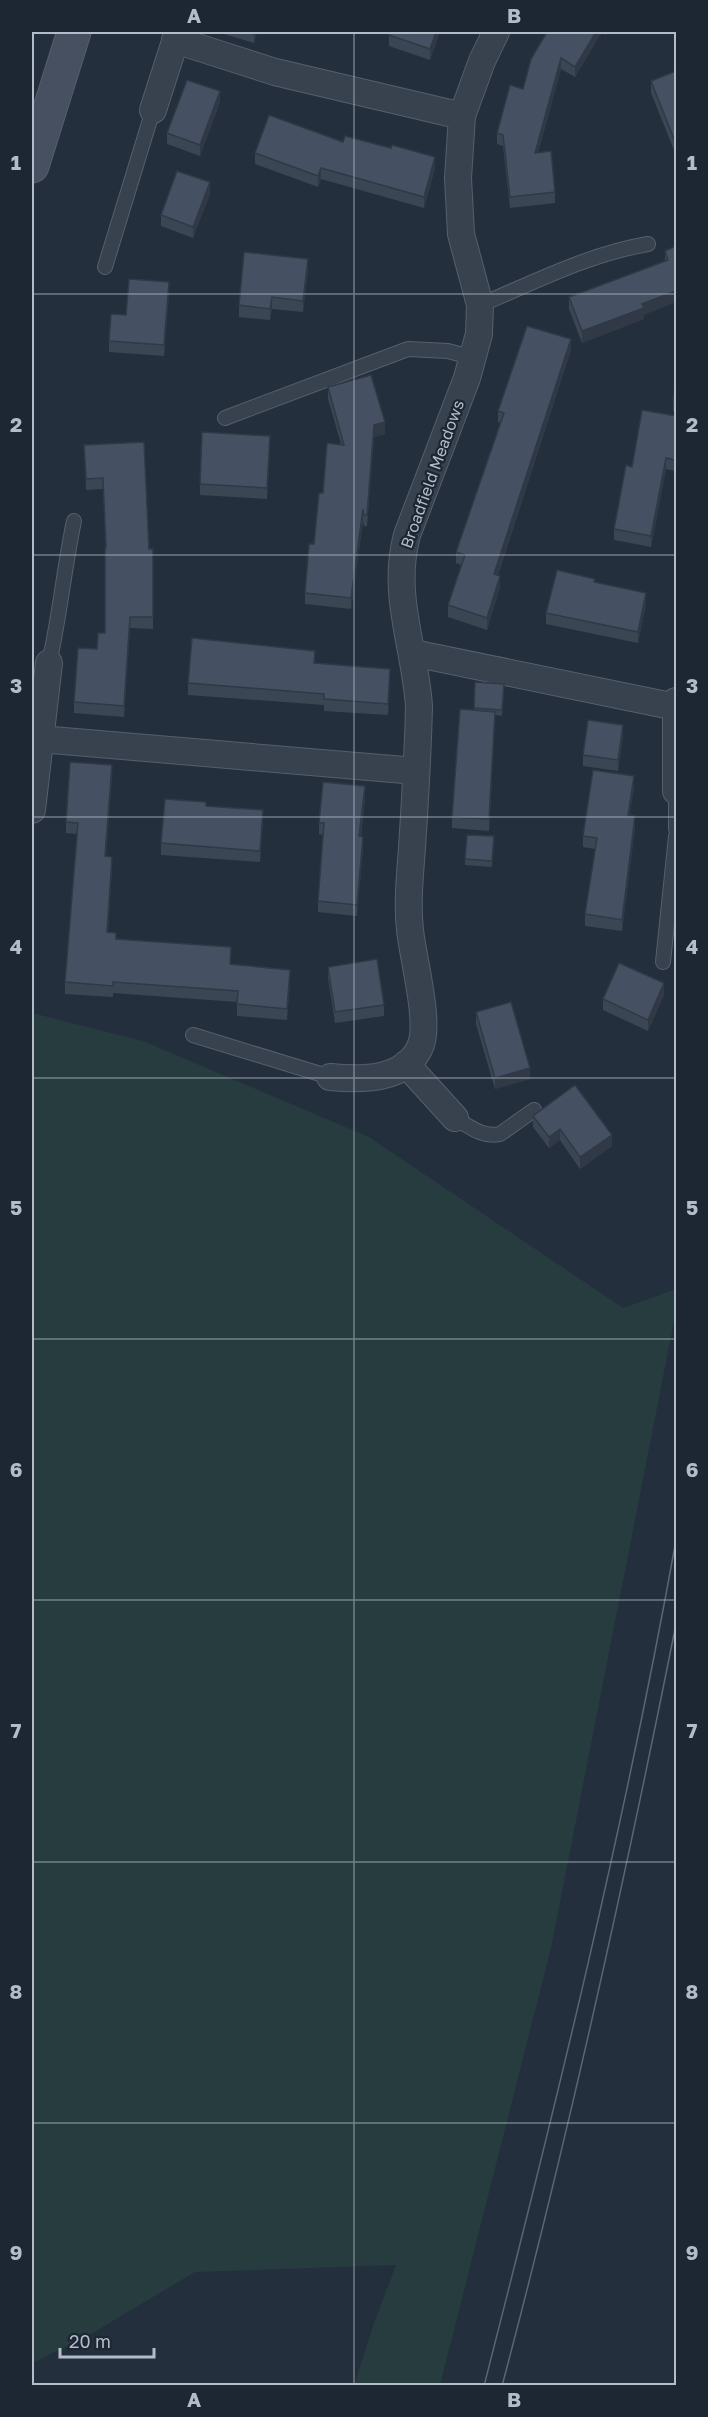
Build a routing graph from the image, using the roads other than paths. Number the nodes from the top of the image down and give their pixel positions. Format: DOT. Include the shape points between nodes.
graph roads {
  1 [pos="74,32"];
  2 [pos="496,32"];
  3 [pos="177,36"];
  4 [pos="153,110"];
  5 [pos="462,116"];
  6 [pos="34,147"];
  7 [pos="648,244"];
  8 [pos="105,267"];
  9 [pos="480,305"];
  10 [pos="474,358"];
  11 [pos="225,418"];
  12 [pos="75,521"];
  13 [pos="413,653"];
  14 [pos="49,663"];
  15 [pos="676,701"];
  16 [pos="676,707"];
  17 [pos="40,739"];
  18 [pos="416,771"];
  19 [pos="676,791"];
  20 [pos="32,810"];
  21 [pos="676,829"];
  22 [pos="676,836"];
  23 [pos="663,962"];
  24 [pos="193,1035"];
  25 [pos="406,1064"];
  26 [pos="330,1077"];
  27 [pos="534,1110"];
  28 [pos="455,1118"];
  1 -- 6 [label="main road"];
  2 -- 5 [label="street, Broadfield Meadows"];
  3 -- 4 [label="street"];
  3 -- 5 [label="street" via="286,75"];
  4 -- 8 [label="lane"];
  5 -- 9 [label="street, Broadfield Meadows" via="458,210"];
  7 -- 9 [label="lane" via="589,259"];
  9 -- 10 [label="street, Broadfield Meadows"];
  10 -- 11 [label="lane" via="448,351 408,349"];
  10 -- 13 [label="street, Broadfield Meadows" via="402,553 402,604"];
  12 -- 14 [label="lane"];
  13 -- 16 [label="street"];
  13 -- 18 [label="street, Broadfield Meadows" via="419,706"];
  14 -- 17 [label="street"];
  15 -- 16 [label="street"];
  16 -- 19 [label="street"];
  17 -- 18 [label="street"];
  17 -- 20 [label="street"];
  18 -- 25 [label="street, Broadfield Meadows" via="408,901 412,958 424,1024 420,1048"];
  19 -- 21 [label="lane"];
  22 -- 23 [label="lane"];
  24 -- 26 [label="lane"];
  25 -- 26 [label="street" via="376,1077"];
  25 -- 28 [label="street"];
  27 -- 28 [label="lane" via="493,1136"];
}
